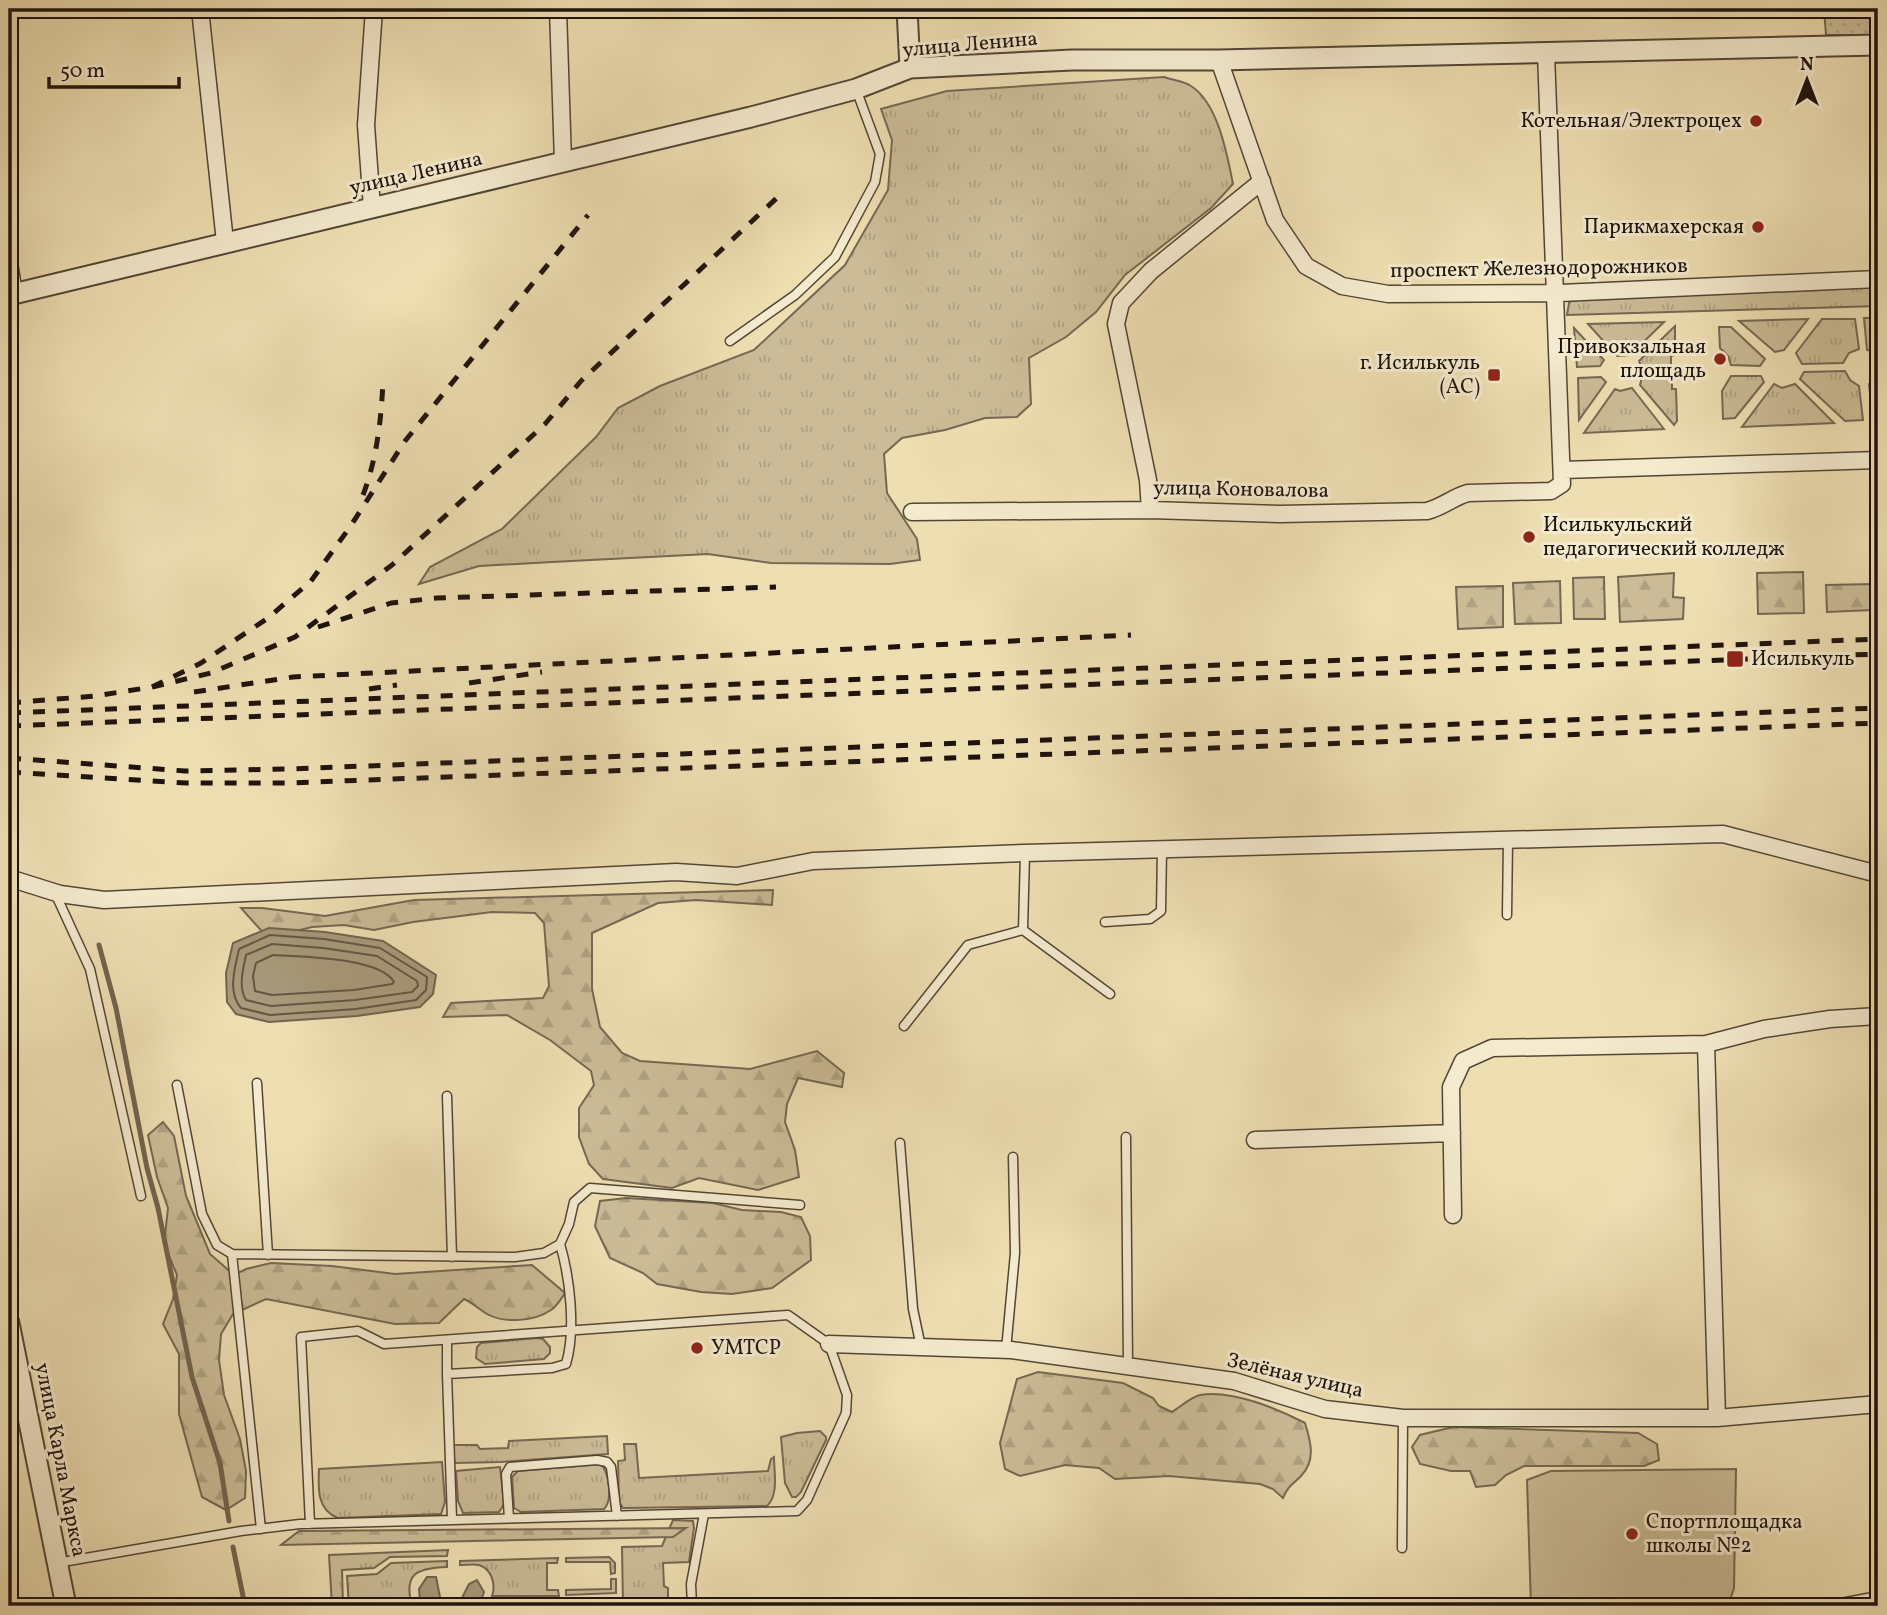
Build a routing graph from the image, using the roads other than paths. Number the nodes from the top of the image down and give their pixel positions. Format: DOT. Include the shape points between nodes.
graph roads {
  1 [pos="200,9"];
  2 [pos="374,9"];
  3 [pos="558,9"];
  4 [pos="907,9"];
  5 [pos="1878,45"];
  6 [pos="1546,53"];
  7 [pos="1219,60"];
  8 [pos="909,68"];
  9 [pos="856,89"];
  10 [pos="563,162"];
  11 [pos="1262,181"];
  12 [pos="372,208"];
  13 [pos="225,242"];
  14 [pos="9,263"];
  15 [pos="1878,279"];
  16 [pos="1556,293"];
  17 [pos="11,294"];
  18 [pos="730,341"];
  19 [pos="1878,460"];
  20 [pos="1563,477"];
  21 [pos="1150,510"];
  22 [pos="912,512"];
  23 [pos="1508,839"];
  24 [pos="1162,850"];
  25 [pos="1025,853"];
  26 [pos="1878,874"];
  27 [pos="9,878"];
  28 [pos="55,892"];
  29 [pos="1507,915"];
  30 [pos="1105,922"];
  31 [pos="1023,930"];
  32 [pos="1110,994"];
  33 [pos="1878,1016"];
  34 [pos="904,1026"];
  35 [pos="1706,1044"];
  36 [pos="257,1083"];
  37 [pos="177,1086"];
  38 [pos="447,1096"];
  39 [pos="1452,1133"];
  40 [pos="1126,1137"];
  41 [pos="1255,1140"];
  42 [pos="900,1143"];
  43 [pos="1013,1157"];
  44 [pos="141,1196"];
  45 [pos="800,1205"];
  46 [pos="1453,1215"];
  47 [pos="560,1244"];
  48 [pos="232,1254"];
  49 [pos="268,1255"];
  50 [pos="452,1257"];
  51 [pos="9,1323"];
  52 [pos="571,1331"];
  53 [pos="447,1340"];
  54 [pos="829,1344"];
  55 [pos="921,1347"];
  56 [pos="1006,1350"];
  57 [pos="1128,1366"];
  58 [pos="447,1374"];
  59 [pos="1878,1404"];
  60 [pos="1403,1418"];
  61 [pos="1717,1418"];
  62 [pos="704,1514"];
  63 [pos="617,1516"];
  64 [pos="509,1518"];
  65 [pos="452,1519"];
  66 [pos="310,1524"];
  67 [pos="261,1529"];
  68 [pos="1402,1548"];
  69 [pos="57,1563"];
  70 [pos="1878,1596"];
  71 [pos="66,1606"];
  72 [pos="692,1606"];
  73 [pos="1825,1606"];
  1 -- 13 [label="street"];
  2 -- 12 [label="street" via="366,125"];
  3 -- 10 [label="street"];
  4 -- 8 [label="street"];
  5 -- 6 [label="street, улица Ленина"];
  6 -- 7 [label="street, улица Ленина"];
  6 -- 16 [label="street"];
  7 -- 8 [label="street, улица Ленина" via="1072,60"];
  7 -- 11 [label="street, проспект Железнодорожников"];
  8 -- 9 [label="street, улица Ленина"];
  9 -- 10 [label="street, улица Ленина"];
  9 -- 18 [label="lane" via="880,153 875,182 835,257 795,295"];
  10 -- 12 [label="street, улица Ленина"];
  11 -- 16 [label="street, проспект Железнодорожников" via="1276,220 1306,266 1342,286 1388,295"];
  11 -- 21 [label="street" via="1151,271 1121,303 1116,324"];
  12 -- 13 [label="street, улица Ленина"];
  13 -- 17 [label="street, улица Ленина"];
  14 -- 17 [label="street"];
  15 -- 16 [label="street, проспект Железнодорожников"];
  16 -- 20 [label="street"];
  19 -- 20 [label="street, улица Коновалова"];
  20 -- 21 [label="street, улица Коновалова" via="1551,491 1468,493 1427,511 1280,514"];
  21 -- 22 [label="street, улица Коновалова"];
  23 -- 24 [label="street"];
  23 -- 26 [label="street" via="1723,834"];
  23 -- 29 [label="lane"];
  24 -- 25 [label="street"];
  24 -- 30 [label="lane" via="1161,911 1150,919"];
  25 -- 28 [label="street" via="813,862 737,876 676,872 104,900"];
  25 -- 31 [label="lane"];
  27 -- 28 [label="street"];
  28 -- 44 [label="lane" via="90,969"];
  31 -- 32 [label="lane"];
  31 -- 34 [label="lane" via="968,945"];
  33 -- 35 [label="street" via="1764,1029"];
  35 -- 39 [label="street" via="1492,1048 1463,1061 1451,1087"];
  35 -- 61 [label="street"];
  36 -- 49 [label="lane"];
  37 -- 48 [label="lane" via="202,1214 217,1245"];
  38 -- 50 [label="lane"];
  39 -- 41 [label="street"];
  39 -- 46 [label="street"];
  40 -- 57 [label="lane"];
  42 -- 55 [label="lane" via="913,1309"];
  43 -- 56 [label="lane" via="1015,1253"];
  45 -- 47 [label="lane" via="590,1188 574,1202"];
  47 -- 50 [label="lane" via="544,1253 515,1257"];
  47 -- 52 [label="lane" via="567,1268"];
  48 -- 49 [label="lane"];
  48 -- 67 [label="lane"];
  49 -- 50 [label="lane"];
  51 -- 69 [label="street, улица Карла Маркса"];
  52 -- 53 [label="lane"];
  52 -- 54 [label="lane" via="788,1315"];
  52 -- 58 [label="lane" via="566,1364"];
  53 -- 58 [label="lane"];
  53 -- 66 [label="lane" via="384,1344 358,1331 301,1337"];
  54 -- 55 [label="street, Зелёная улица"];
  54 -- 62 [label="lane" via="847,1395 846,1413 807,1500 797,1511"];
  55 -- 56 [label="street, Зелёная улица"];
  56 -- 57 [label="street, Зелёная улица"];
  57 -- 60 [label="street, Зелёная улица" via="1234,1381 1325,1409"];
  58 -- 65 [label="lane"];
  59 -- 61 [label="street, Зелёная улица"];
  60 -- 61 [label="street, Зелёная улица"];
  60 -- 68 [label="lane"];
  62 -- 63 [label="lane"];
  62 -- 72 [label="lane" via="691,1584"];
  63 -- 64 [label="lane"];
  63 -- 64 [label="lane" via="611,1467 597,1460 510,1467 506,1474"];
  64 -- 65 [label="lane"];
  65 -- 66 [label="lane"];
  66 -- 67 [label="lane"];
  67 -- 69 [label="lane"];
  69 -- 71 [label="street, улица Карла Маркса"];
  70 -- 73 [label="lane"];
}
